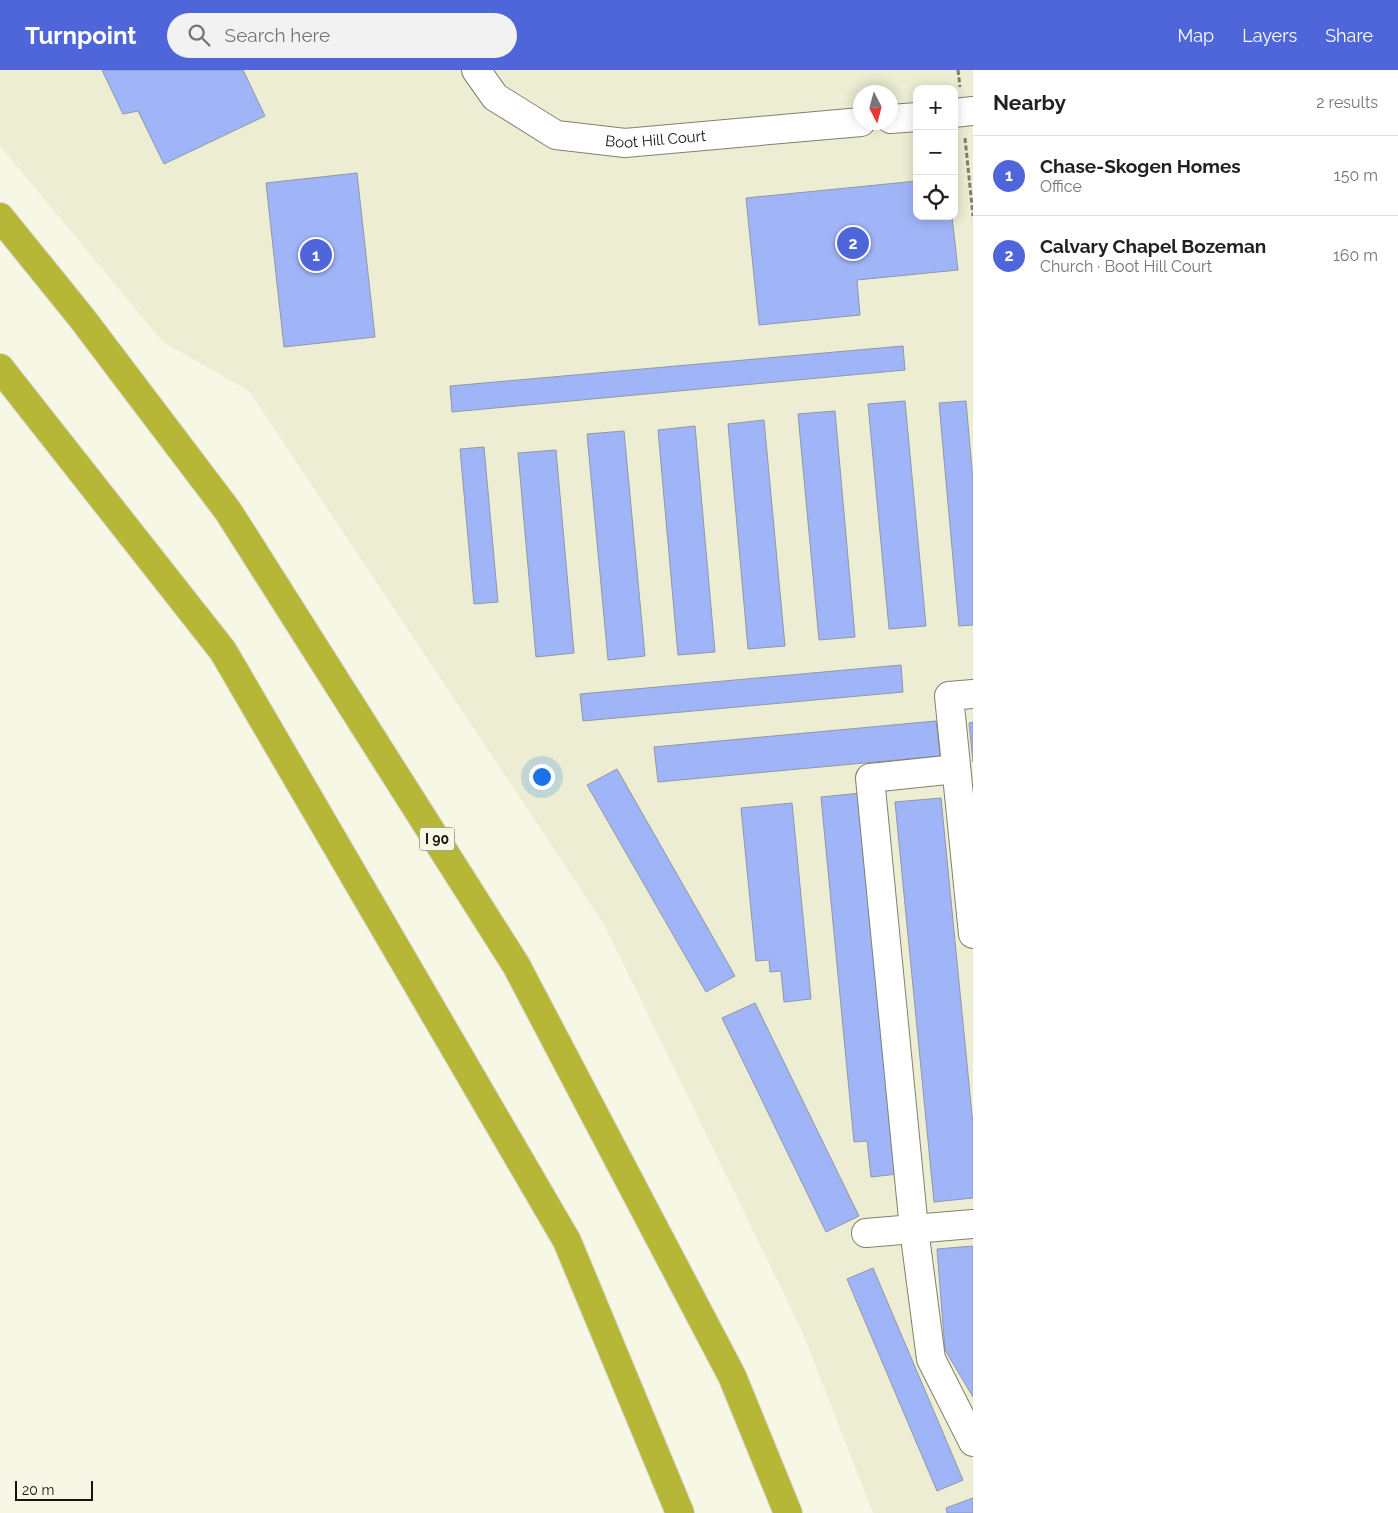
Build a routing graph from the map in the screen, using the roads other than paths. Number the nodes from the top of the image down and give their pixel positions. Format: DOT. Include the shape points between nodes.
graph roads {
  1 [pos="476,70"];
  2 [pos="913,117"];
  3 [pos="898,118"];
  4 [pos="853,123"];
  5 [pos="0,217"];
  6 [pos="0,368"];
  7 [pos="973,694"];
  8 [pos="956,769"];
  9 [pos="973,934"];
  10 [pos="973,1224"];
  11 [pos="914,1229"];
  12 [pos="866,1233"];
  13 [pos="973,1442"];
  14 [pos="680,1513"];
  15 [pos="788,1513"];
  1 -- 4 [label="street, Boot Hill Court" via="496,97 556,135 625,143"];
  2 -- 3 [label="street"];
  5 -- 15 [label="highway, I 90" via="81,317 228,511 516,965 732,1376"];
  6 -- 14 [label="highway" via="223,651 567,1241"];
  7 -- 8 [label="street" via="949,696"];
  8 -- 9 [label="street"];
  8 -- 11 [label="street" via="870,778"];
  10 -- 11 [label="street"];
  11 -- 12 [label="street"];
  11 -- 13 [label="street" via="931,1359"];
}
